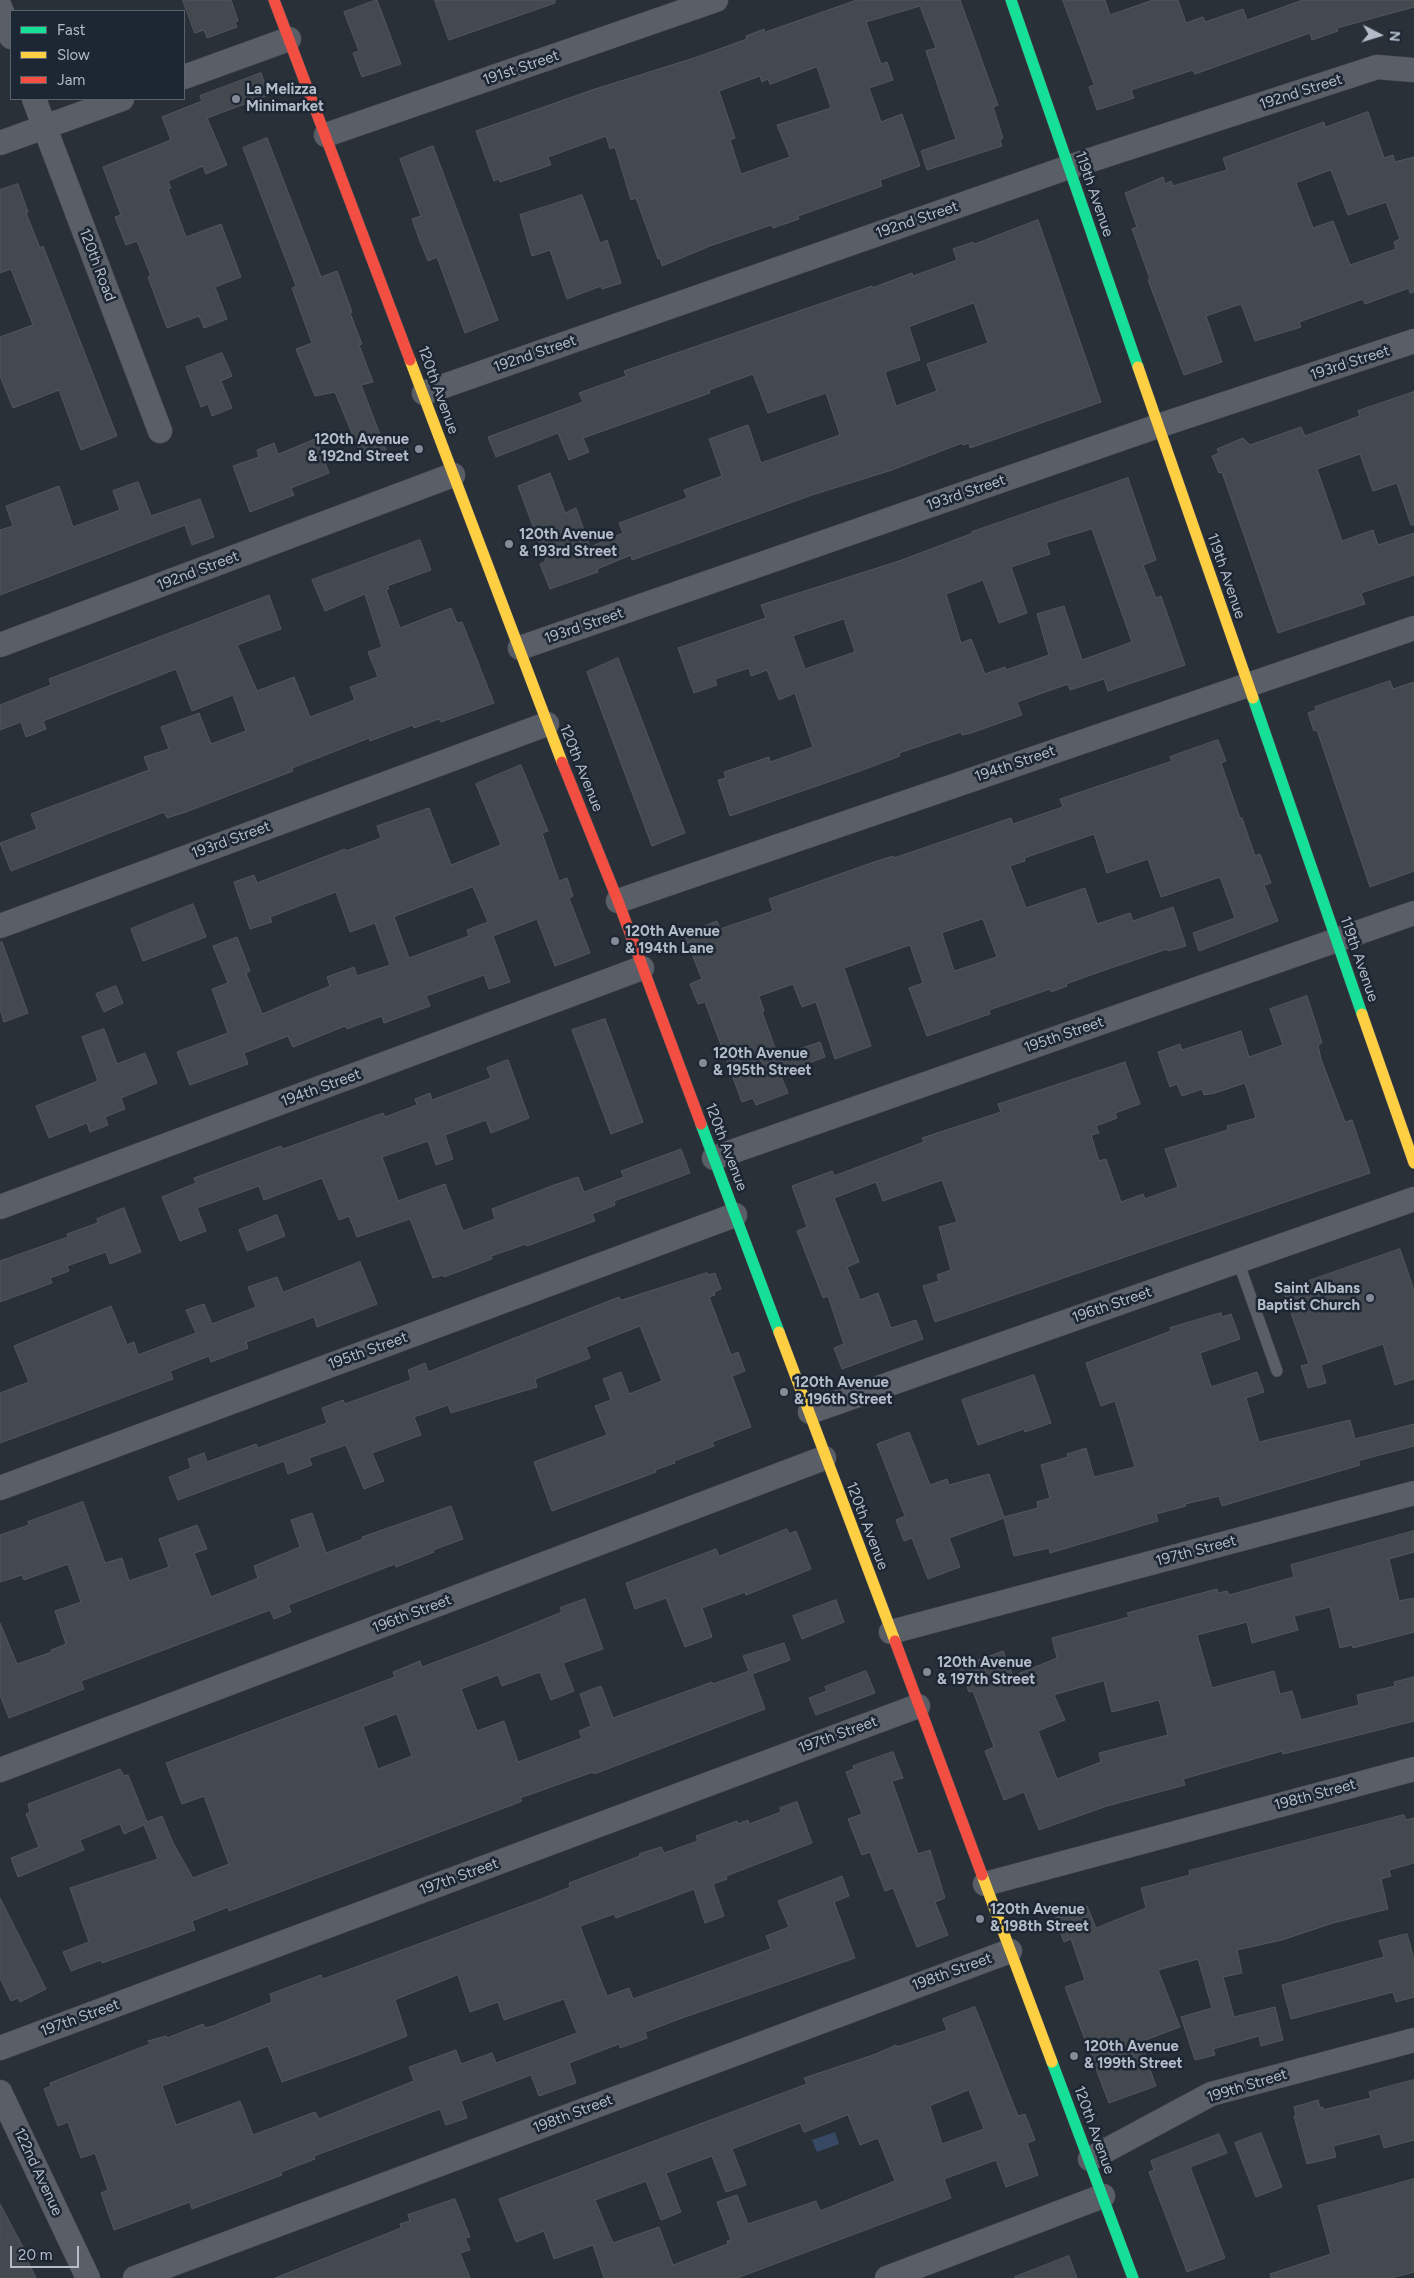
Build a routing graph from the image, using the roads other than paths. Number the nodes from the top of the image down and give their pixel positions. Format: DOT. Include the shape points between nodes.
graph roads {
  1 [pos="274,0"];
  2 [pos="716,0"];
  3 [pos="1011,0"];
  4 [pos="0,7"];
  5 [pos="10,34"];
  6 [pos="289,39"];
  7 [pos="1414,70"];
  8 [pos="185,77"];
  9 [pos="34,100"];
  10 [pos="119,100"];
  11 [pos="45,126"];
  12 [pos="326,135"];
  13 [pos="0,144"];
  14 [pos="1069,168"];
  15 [pos="1414,341"];
  16 [pos="424,392"];
  17 [pos="1158,426"];
  18 [pos="160,431"];
  19 [pos="453,476"];
  20 [pos="1414,628"];
  21 [pos="0,645"];
  22 [pos="520,648"];
  23 [pos="1248,684"];
  24 [pos="547,724"];
  25 [pos="618,901"];
  26 [pos="1414,913"];
  27 [pos="0,926"];
  28 [pos="1336,940"];
  29 [pos="642,968"];
  30 [pos="714,1158"];
  31 [pos="1414,1163"];
  32 [pos="1414,1199"];
  33 [pos="0,1207"];
  34 [pos="735,1215"];
  35 [pos="1238,1261"];
  36 [pos="1277,1371"];
  37 [pos="810,1412"];
  38 [pos="824,1458"];
  39 [pos="0,1488"];
  40 [pos="1414,1493"];
  41 [pos="891,1632"];
  42 [pos="918,1706"];
  43 [pos="1414,1769"];
  44 [pos="0,1770"];
  45 [pos="985,1884"];
  46 [pos="1010,1951"];
  47 [pos="1414,2040"];
  48 [pos="0,2048"];
  49 [pos="0,2092"];
  50 [pos="1090,2159"];
  51 [pos="1103,2196"];
  52 [pos="88,2278"];
  53 [pos="135,2278"];
  54 [pos="887,2278"];
  55 [pos="1134,2278"];
  1 -- 6 [label="street, 120th Avenue"];
  2 -- 12 [label="street, 191st Street"];
  3 -- 14 [label="street, 119th Avenue"];
  4 -- 5 [label="street"];
  6 -- 8 [label="street"];
  6 -- 12 [label="street, 120th Avenue"];
  7 -- 14 [label="street, 192nd Street" via="1377,67"];
  9 -- 11 [label="street, 120th Road"];
  10 -- 11 [label="street"];
  11 -- 13 [label="street"];
  11 -- 18 [label="street, 120th Road"];
  12 -- 16 [label="street, 120th Avenue"];
  14 -- 16 [label="street, 192nd Street"];
  14 -- 17 [label="street, 119th Avenue"];
  15 -- 17 [label="street, 193rd Street"];
  16 -- 19 [label="street, 120th Avenue"];
  17 -- 22 [label="street, 193rd Street"];
  17 -- 23 [label="street, 119th Avenue"];
  19 -- 21 [label="street, 192nd Street"];
  19 -- 22 [label="street, 120th Avenue"];
  20 -- 23 [label="street, 194th Street"];
  22 -- 24 [label="street, 120th Avenue"];
  23 -- 25 [label="street, 194th Street"];
  23 -- 28 [label="street, 119th Avenue"];
  24 -- 25 [label="street, 120th Avenue"];
  24 -- 27 [label="street, 193rd Street"];
  25 -- 29 [label="street, 120th Avenue"];
  26 -- 28 [label="street, 195th Street"];
  28 -- 30 [label="street, 195th Street"];
  28 -- 31 [label="street, 119th Avenue"];
  29 -- 30 [label="street, 120th Avenue"];
  29 -- 33 [label="street, 194th Street"];
  30 -- 34 [label="street, 120th Avenue"];
  32 -- 35 [label="street, 196th Street"];
  34 -- 37 [label="street, 120th Avenue"];
  34 -- 39 [label="street, 195th Street"];
  35 -- 36 [label="lane"];
  35 -- 37 [label="street, 196th Street"];
  37 -- 38 [label="street, 120th Avenue"];
  38 -- 41 [label="street, 120th Avenue"];
  38 -- 44 [label="street, 196th Street"];
  40 -- 41 [label="street, 197th Street"];
  41 -- 42 [label="street, 120th Avenue"];
  42 -- 45 [label="street, 120th Avenue"];
  42 -- 48 [label="street, 197th Street"];
  43 -- 45 [label="street, 198th Street"];
  45 -- 46 [label="street, 120th Avenue"];
  46 -- 50 [label="street, 120th Avenue"];
  46 -- 53 [label="street, 198th Street"];
  47 -- 50 [label="street, 199th Street" via="1211,2094"];
  49 -- 52 [label="street, 122nd Avenue"];
  50 -- 51 [label="street, 120th Avenue"];
  51 -- 54 [label="street"];
  51 -- 55 [label="street, 120th Avenue"];
}
